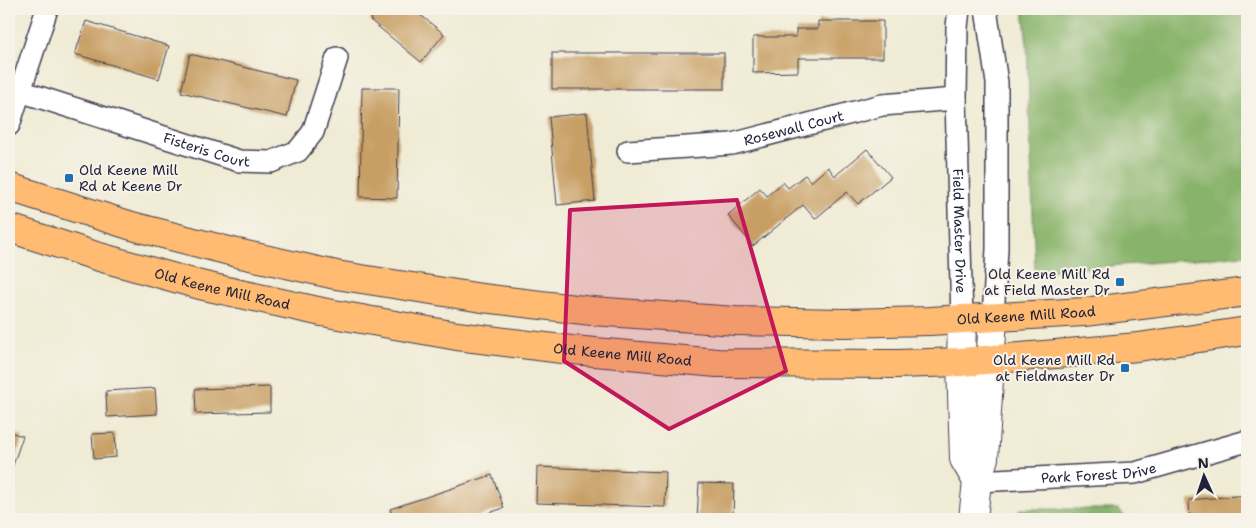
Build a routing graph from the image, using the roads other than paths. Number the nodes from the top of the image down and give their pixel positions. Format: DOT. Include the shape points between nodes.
graph roads {
  1 [pos="47,9"];
  2 [pos="959,9"];
  3 [pos="986,9"];
  4 [pos="337,58"];
  5 [pos="20,91"];
  6 [pos="956,100"];
  7 [pos="9,125"];
  8 [pos="628,151"];
  9 [pos="9,187"];
  10 [pos="9,228"];
  11 [pos="1247,292"];
  12 [pos="993,318"];
  13 [pos="962,320"];
  14 [pos="1247,331"];
  15 [pos="990,359"];
  16 [pos="961,362"];
  17 [pos="1247,441"];
  18 [pos="976,481"];
  19 [pos="973,519"];
  1 -- 5 [label="street"];
  2 -- 6 [label="street, Field Master Drive"];
  3 -- 12 [label="street" via="997,83 997,249"];
  4 -- 5 [label="street, Fisteris Court" via="313,132 298,151 271,162 238,161"];
  5 -- 7 [label="street"];
  6 -- 8 [label="street, Rosewall Court" via="882,105 732,144"];
  6 -- 13 [label="street, Field Master Drive"];
  9 -- 13 [label="main road, Old Keene Mill Road" via="132,226 246,255 336,276 482,298 592,311 736,321"];
  10 -- 16 [label="main road, Old Keene Mill Road" via="200,285 322,312 457,336 716,364"];
  11 -- 12 [label="main road, Old Keene Mill Road" via="1084,312"];
  12 -- 13 [label="main road, Old Keene Mill Road"];
  12 -- 15 [label="street"];
  13 -- 16 [label="street, Field Master Drive"];
  14 -- 15 [label="main road, Old Keene Mill Road" via="1138,347"];
  15 -- 16 [label="main road, Old Keene Mill Road"];
  15 -- 18 [label="street" via="984,458"];
  16 -- 18 [label="street, Field Master Drive" via="964,459"];
  17 -- 18 [label="street, Park Forest Drive" via="1135,473"];
  18 -- 19 [label="street"];
}
